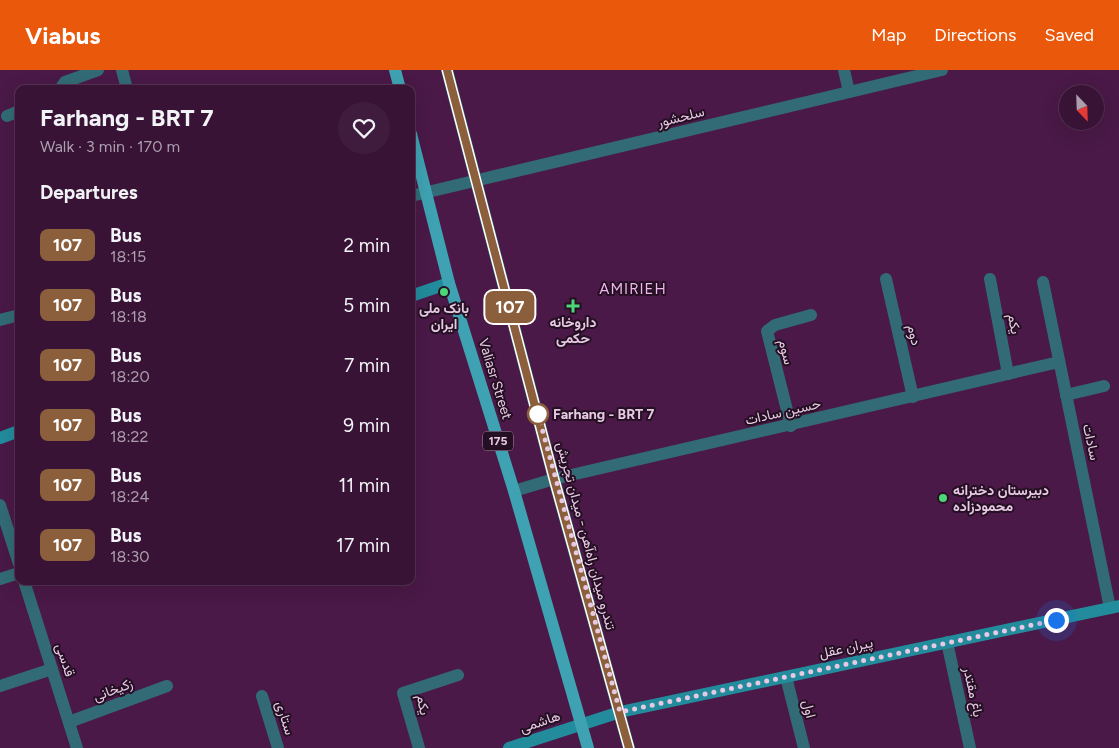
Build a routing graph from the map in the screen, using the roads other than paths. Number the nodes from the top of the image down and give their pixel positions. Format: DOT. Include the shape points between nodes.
graph roads {
  1 [pos="98,70"];
  2 [pos="122,70"];
  3 [pos="395,70"];
  4 [pos="447,70"];
  5 [pos="844,70"];
  6 [pos="942,70"];
  7 [pos="63,85"];
  8 [pos="127,85"];
  9 [pos="399,85"];
  10 [pos="849,92"];
  11 [pos="415,149"];
  12 [pos="478,181"];
  13 [pos="426,192"];
  14 [pos="415,195"];
  15 [pos="886,279"];
  16 [pos="990,279"];
  17 [pos="1043,282"];
  18 [pos="450,283"];
  19 [pos="415,295"];
  20 [pos="811,315"];
  21 [pos="15,316"];
  22 [pos="0,320"];
  23 [pos="1060,362"];
  24 [pos="1008,374"];
  25 [pos="1104,386"];
  26 [pos="1066,395"];
  27 [pos="913,397"];
  28 [pos="791,426"];
  29 [pos="15,432"];
  30 [pos="0,438"];
  31 [pos="554,479"];
  32 [pos="514,491"];
  33 [pos="0,505"];
  34 [pos="15,552"];
  35 [pos="15,574"];
  36 [pos="0,579"];
  37 [pos="25,585"];
  38 [pos="1115,607"];
  39 [pos="947,642"];
  40 [pos="52,669"];
  41 [pos="458,675"];
  42 [pos="786,676"];
  43 [pos="0,686"];
  44 [pos="167,686"];
  45 [pos="262,696"];
  46 [pos="620,712"];
  47 [pos="69,722"];
  48 [pos="581,724"];
  49 [pos="77,748"];
  50 [pos="278,748"];
  51 [pos="419,748"];
  52 [pos="509,748"];
  53 [pos="588,748"];
  54 [pos="629,748"];
  55 [pos="804,748"];
  56 [pos="970,748"];
  1 -- 7 [label="street"];
  2 -- 8 [label="street"];
  3 -- 9 [label="main road"];
  4 -- 12 [label="street, تندرو میدان راه‌آهن - میدان تجریش"];
  5 -- 10 [label="street"];
  6 -- 10 [label="street, سلحشور"];
  10 -- 12 [label="street, سلحشور"];
  11 -- 13 [label="main road, Valiasr Street / 175"];
  12 -- 13 [label="street, سلحشور"];
  12 -- 31 [label="street, تندرو میدان راه‌آهن - میدان تجریش"];
  13 -- 14 [label="street, سلحشور"];
  13 -- 18 [label="main road, Valiasr Street / 175"];
  15 -- 27 [label="street, دوم"];
  16 -- 24 [label="street, یکم"];
  17 -- 23 [label="street, سادات"];
  18 -- 19 [label="street"];
  18 -- 32 [label="main road, Valiasr Street / 175"];
  20 -- 28 [label="street, سوم" via="775,325 766,331"];
  21 -- 22 [label="street"];
  23 -- 24 [label="street, حسین سادات"];
  23 -- 26 [label="street, سادات"];
  24 -- 27 [label="street, حسین سادات"];
  25 -- 26 [label="street"];
  26 -- 38 [label="street, سادات"];
  27 -- 28 [label="street, حسین سادات"];
  28 -- 31 [label="street, حسین سادات"];
  29 -- 30 [label="street"];
  31 -- 32 [label="street, حسین سادات"];
  31 -- 46 [label="street, تندرو میدان راه‌آهن - میدان تجریش"];
  32 -- 48 [label="main road, Valiasr Street / 175"];
  33 -- 34 [label="street"];
  35 -- 36 [label="street"];
  37 -- 40 [label="street, قدسی"];
  38 -- 39 [label="street, پیران عقل"];
  39 -- 42 [label="street, پیران عقل"];
  39 -- 56 [label="street, باغ مقتدر"];
  40 -- 43 [label="street"];
  40 -- 47 [label="street, قدسی"];
  41 -- 51 [label="street, یکم" via="403,693"];
  42 -- 46 [label="street, پیران عقل"];
  42 -- 55 [label="street, اول"];
  44 -- 47 [label="street, زکیخانی"];
  45 -- 50 [label="street, ستاری"];
  46 -- 48 [label="street, پیران عقل"];
  46 -- 54 [label="street, تندرو میدان راه‌آهن - میدان تجریش"];
  47 -- 49 [label="street, قدسی"];
  48 -- 52 [label="street, هاشمی"];
  48 -- 53 [label="main road, Valiasr Street / 175"];
}
